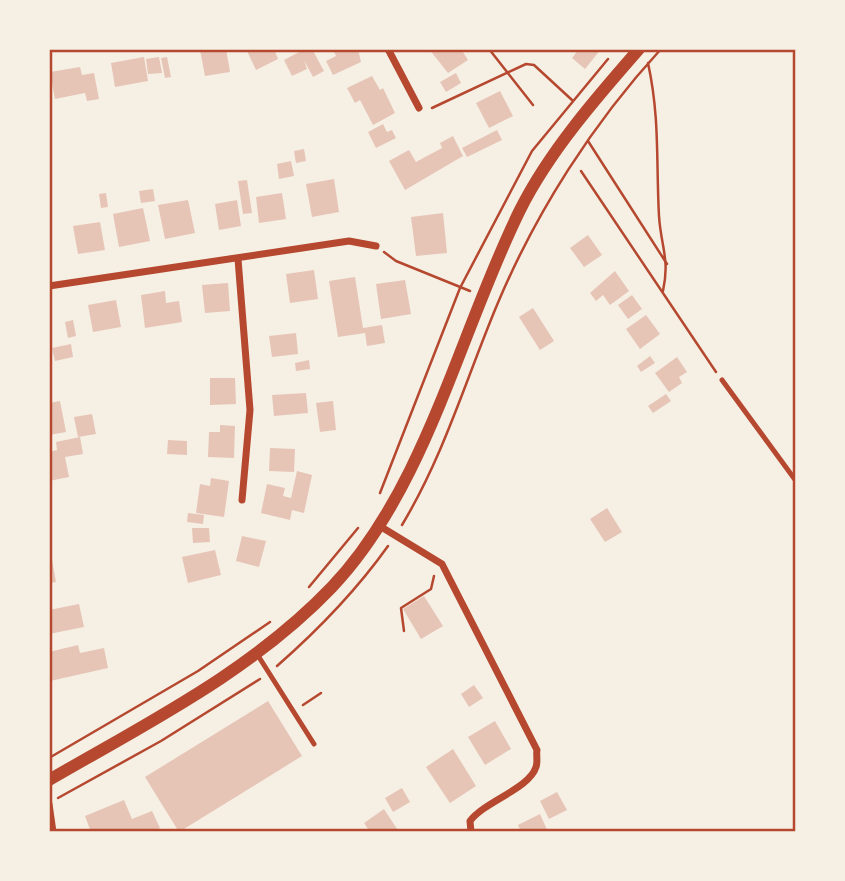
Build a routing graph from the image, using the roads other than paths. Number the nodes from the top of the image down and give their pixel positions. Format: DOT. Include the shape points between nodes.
graph roads {
  1 [pos="388,49"];
  2 [pos="639,49"];
  3 [pos="419,108"];
  4 [pos="376,246"];
  5 [pos="238,259"];
  6 [pos="49,286"];
  7 [pos="722,380"];
  8 [pos="796,481"];
  9 [pos="242,500"];
  10 [pos="377,525"];
  11 [pos="257,654"];
  12 [pos="314,744"];
  13 [pos="49,780"];
  14 [pos="49,804"];
  15 [pos="53,832"];
  16 [pos="471,832"];
  1 -- 3 [label="street"];
  2 -- 10 [label="street" via="585,111 521,208 418,455"];
  4 -- 5 [label="street" via="349,241"];
  5 -- 6 [label="street"];
  5 -- 9 [label="street" via="250,410"];
  7 -- 8 [label="lane"];
  10 -- 11 [label="street" via="332,587"];
  10 -- 16 [label="street" via="442,564 537,750 536,767 525,782 479,809 470,821"];
  11 -- 12 [label="lane"];
  11 -- 13 [label="street" via="174,709"];
  14 -- 15 [label="street"];
}
